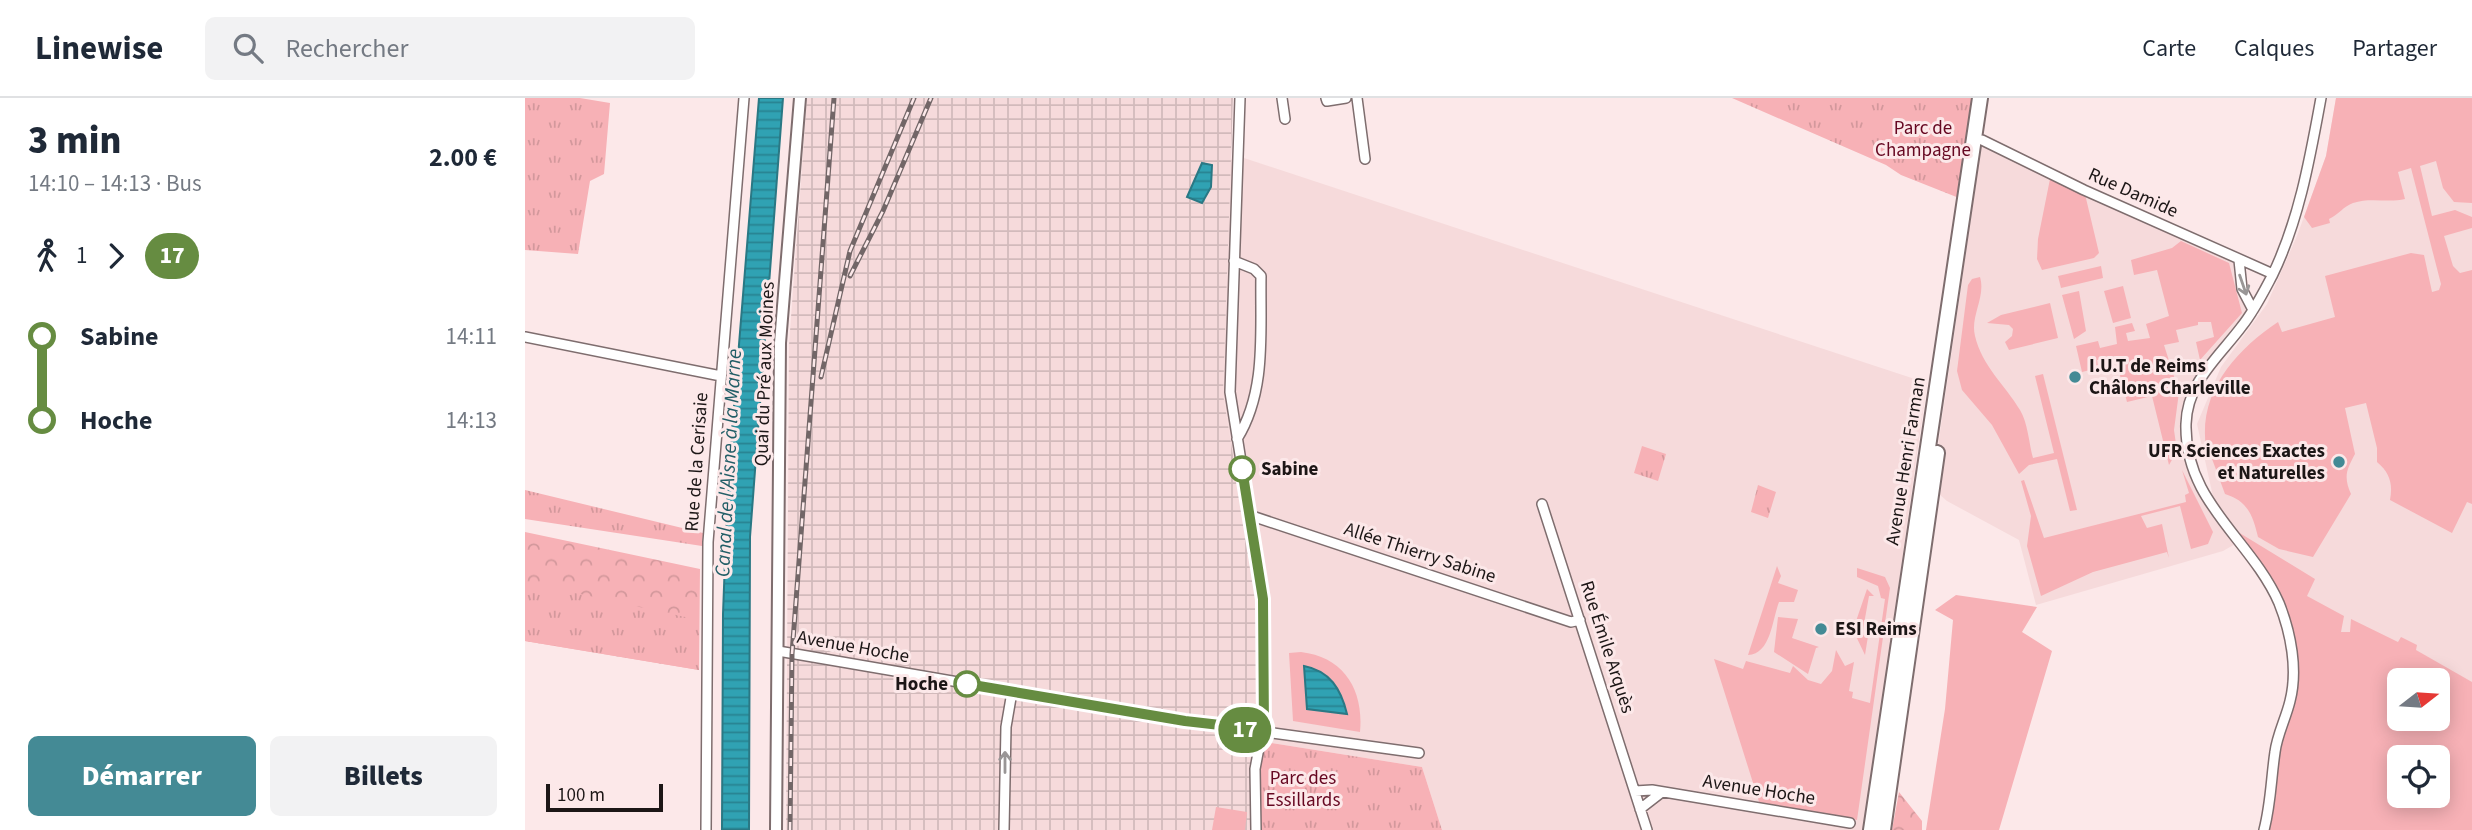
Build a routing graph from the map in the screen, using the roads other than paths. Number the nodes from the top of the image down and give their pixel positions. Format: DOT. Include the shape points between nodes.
graph roads {
  1 [pos="744,98"];
  2 [pos="800,98"];
  3 [pos="1240,98"];
  4 [pos="1282,98"];
  5 [pos="1326,98"];
  6 [pos="1346,98"];
  7 [pos="1357,98"];
  8 [pos="1980,98"];
  9 [pos="1988,98"];
  10 [pos="2321,98"];
  11 [pos="1285,119"];
  12 [pos="1982,140"];
  13 [pos="1365,159"];
  14 [pos="2239,260"];
  15 [pos="1234,261"];
  16 [pos="2273,274"];
  17 [pos="2253,310"];
  18 [pos="525,337"];
  19 [pos="721,376"];
  20 [pos="1237,439"];
  21 [pos="1542,504"];
  22 [pos="1249,515"];
  23 [pos="1580,620"];
  24 [pos="778,651"];
  25 [pos="1012,692"];
  26 [pos="1264,730"];
  27 [pos="1419,753"];
  28 [pos="1662,792"];
  29 [pos="1637,800"];
  30 [pos="1850,823"];
  31 [pos="706,830"];
  32 [pos="776,830"];
  33 [pos="1004,830"];
  34 [pos="1256,830"];
  35 [pos="1647,830"];
  36 [pos="1871,830"];
  37 [pos="1883,830"];
  38 [pos="2264,830"];
  1 -- 19 [label="street, Rue de la Cerisaie"];
  2 -- 24 [label="street, Quai du Pré aux Moines" via="781,343"];
  3 -- 15 [label="street"];
  4 -- 11 [label="street"];
  5 -- 6 [label="street"];
  7 -- 13 [label="street"];
  8 -- 36 [label="main road, Avenue Henri Farman"];
  9 -- 12 [label="main road, Avenue Henri Farman"];
  10 -- 16 [label="street" via="2309,164"];
  12 -- 14 [label="street, Rue Damide"];
  12 -- 37 [label="main road, Avenue Henri Farman"];
  14 -- 16 [label="street, Rue Damide"];
  14 -- 17 [label="street, one-way" via="2242,289"];
  15 -- 20 [label="street" via="1230,392"];
  15 -- 20 [label="street" via="1261,276 1259,386"];
  16 -- 17 [label="street"];
  17 -- 38 [label="street" via="2198,384 2189,405 2186,433 2200,490 2270,586 2290,636 2291,698 2277,742"];
  18 -- 19 [label="street"];
  19 -- 31 [label="street, Rue de la Cerisaie" via="708,542"];
  20 -- 22 [label="street"];
  21 -- 23 [label="street, Rue Émile Arquès"];
  22 -- 23 [label="street, Allée Thierry Sabine" via="1571,622"];
  22 -- 26 [label="street" via="1263,599"];
  23 -- 29 [label="street, Rue Émile Arquès"];
  24 -- 25 [label="street, Avenue Hoche"];
  24 -- 32 [label="street, Quai du Pré aux Moines"];
  25 -- 26 [label="street, Avenue Hoche"];
  33 -- 25 [label="street, one-way" via="1006,727"];
  26 -- 27 [label="street, Avenue Hoche"];
  26 -- 34 [label="street" via="1255,769"];
  28 -- 29 [label="street"];
  28 -- 29 [label="street, Avenue Hoche"];
  28 -- 30 [label="street, Avenue Hoche"];
  29 -- 35 [label="street, Rue Émile Arquès"];
}
